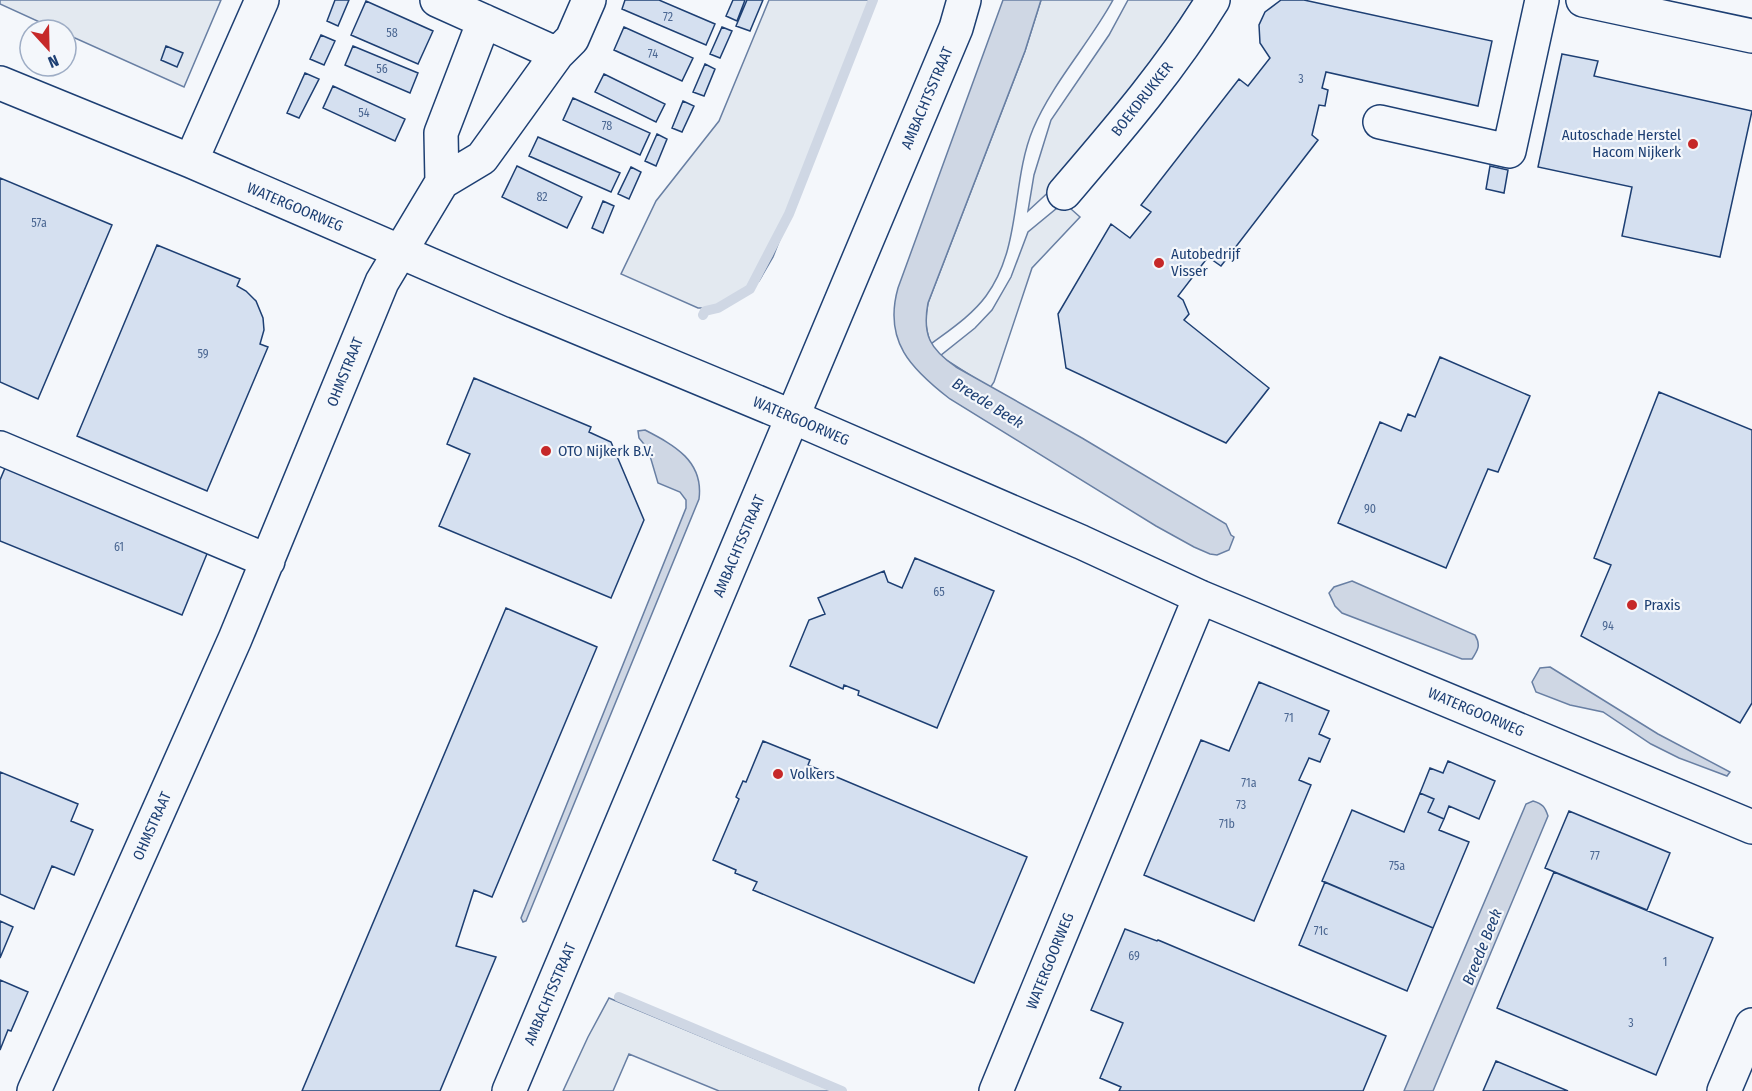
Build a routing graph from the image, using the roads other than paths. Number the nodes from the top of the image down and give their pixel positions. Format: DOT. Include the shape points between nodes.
graph roads {
  1 [pos="262,0"];
  2 [pos="437,0"];
  3 [pos="589,0"];
  4 [pos="964,0"];
  5 [pos="1213,0"];
  6 [pos="1542,0"];
  7 [pos="1583,0"];
  8 [pos="484,21"];
  9 [pos="1752,36"];
  10 [pos="558,54"];
  11 [pos="0,82"];
  12 [pos="1380,122"];
  13 [pos="191,161"];
  14 [pos="442,182"];
  15 [pos="1064,193"];
  16 [pos="400,252"];
  17 [pos="793,417"];
  18 [pos="0,448"];
  19 [pos="268,561"];
  20 [pos="1200,597"];
  21 [pos="1752,827"];
  22 [pos="1752,1025"];
  23 [pos="34,1091"];
  24 [pos="509,1091"];
  25 [pos="996,1091"];
  26 [pos="1724,1091"];
  1 -- 13 [label="street"];
  2 -- 8 [label="street"];
  3 -- 10 [label="street" via="572,39"];
  4 -- 17 [label="street, AMBACHTSSTRAAT" via="956,28"];
  5 -- 15 [label="street, BOEKDRUKKER" via="1131,115"];
  6 -- 12 [label="street" via="1509,151"];
  7 -- 9 [label="street"];
  8 -- 10 [label="street"];
  8 -- 14 [label="street" via="441,133"];
  10 -- 14 [label="street" via="482,158"];
  11 -- 13 [label="street, WATERGOORWEG"];
  13 -- 16 [label="street, WATERGOORWEG"];
  14 -- 16 [label="street"];
  16 -- 17 [label="street, WATERGOORWEG"];
  16 -- 19 [label="street, OHMSTRAAT" via="382,282"];
  17 -- 20 [label="street, WATERGOORWEG"];
  17 -- 24 [label="street, AMBACHTSSTRAAT"];
  18 -- 19 [label="street"];
  19 -- 23 [label="street, OHMSTRAAT"];
  20 -- 21 [label="street, WATERGOORWEG"];
  20 -- 25 [label="street, WATERGOORWEG"];
  22 -- 26 [label="street"];
}
